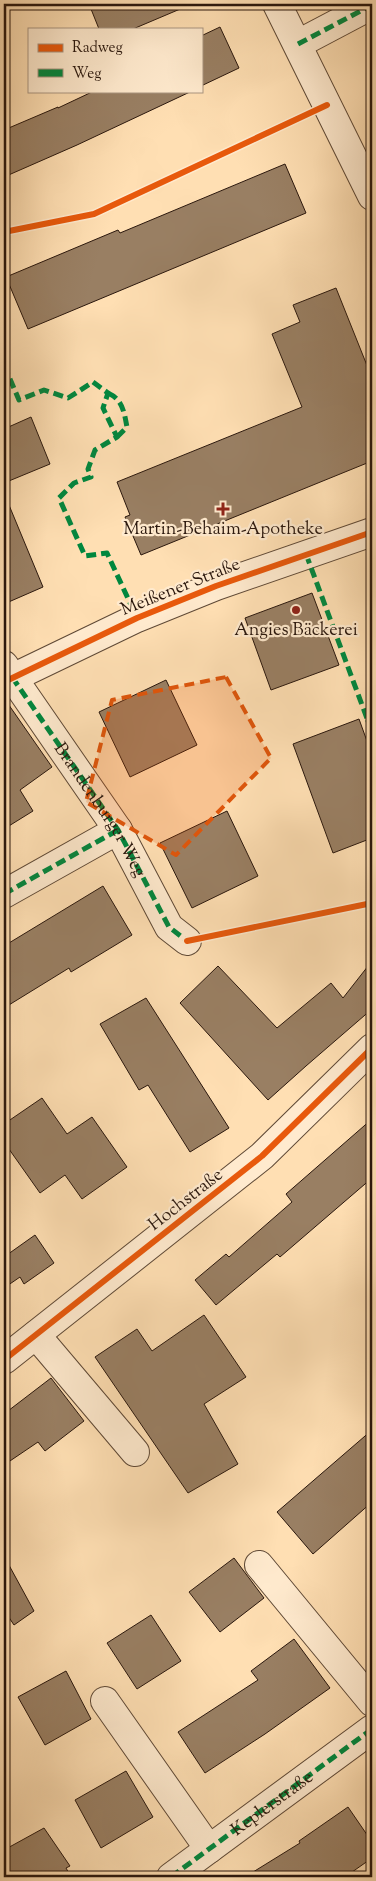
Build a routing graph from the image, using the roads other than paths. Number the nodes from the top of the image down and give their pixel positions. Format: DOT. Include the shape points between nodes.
graph roads {
  1 [pos="277,4"];
  2 [pos="372,5"];
  3 [pos="298,44"];
  4 [pos="372,196"];
  5 [pos="372,532"];
  6 [pos="6,675"];
  7 [pos="118,830"];
  8 [pos="4,894"];
  9 [pos="187,941"];
  10 [pos="372,1048"];
  11 [pos="36,1335"];
  12 [pos="4,1360"];
  13 [pos="136,1452"];
  14 [pos="259,1565"];
  15 [pos="105,1701"];
  16 [pos="372,1702"];
  17 [pos="372,1729"];
  18 [pos="209,1849"];
  19 [pos="171,1877"];
  1 -- 3 [label="street"];
  2 -- 3 [label="street"];
  3 -- 4 [label="street"];
  5 -- 6 [label="street, Meißener Straße" via="198,593"];
  6 -- 7 [label="street, Brandenburger Weg"];
  7 -- 8 [label="street"];
  7 -- 9 [label="street, Brandenburger Weg" via="169,927"];
  10 -- 11 [label="street, Hochstraße" via="262,1156"];
  11 -- 12 [label="street, Hochstraße"];
  11 -- 13 [label="street"];
  14 -- 16 [label="street"];
  15 -- 18 [label="street"];
  17 -- 18 [label="street, Keplerstraße"];
  18 -- 19 [label="street, Keplerstraße"];
}
